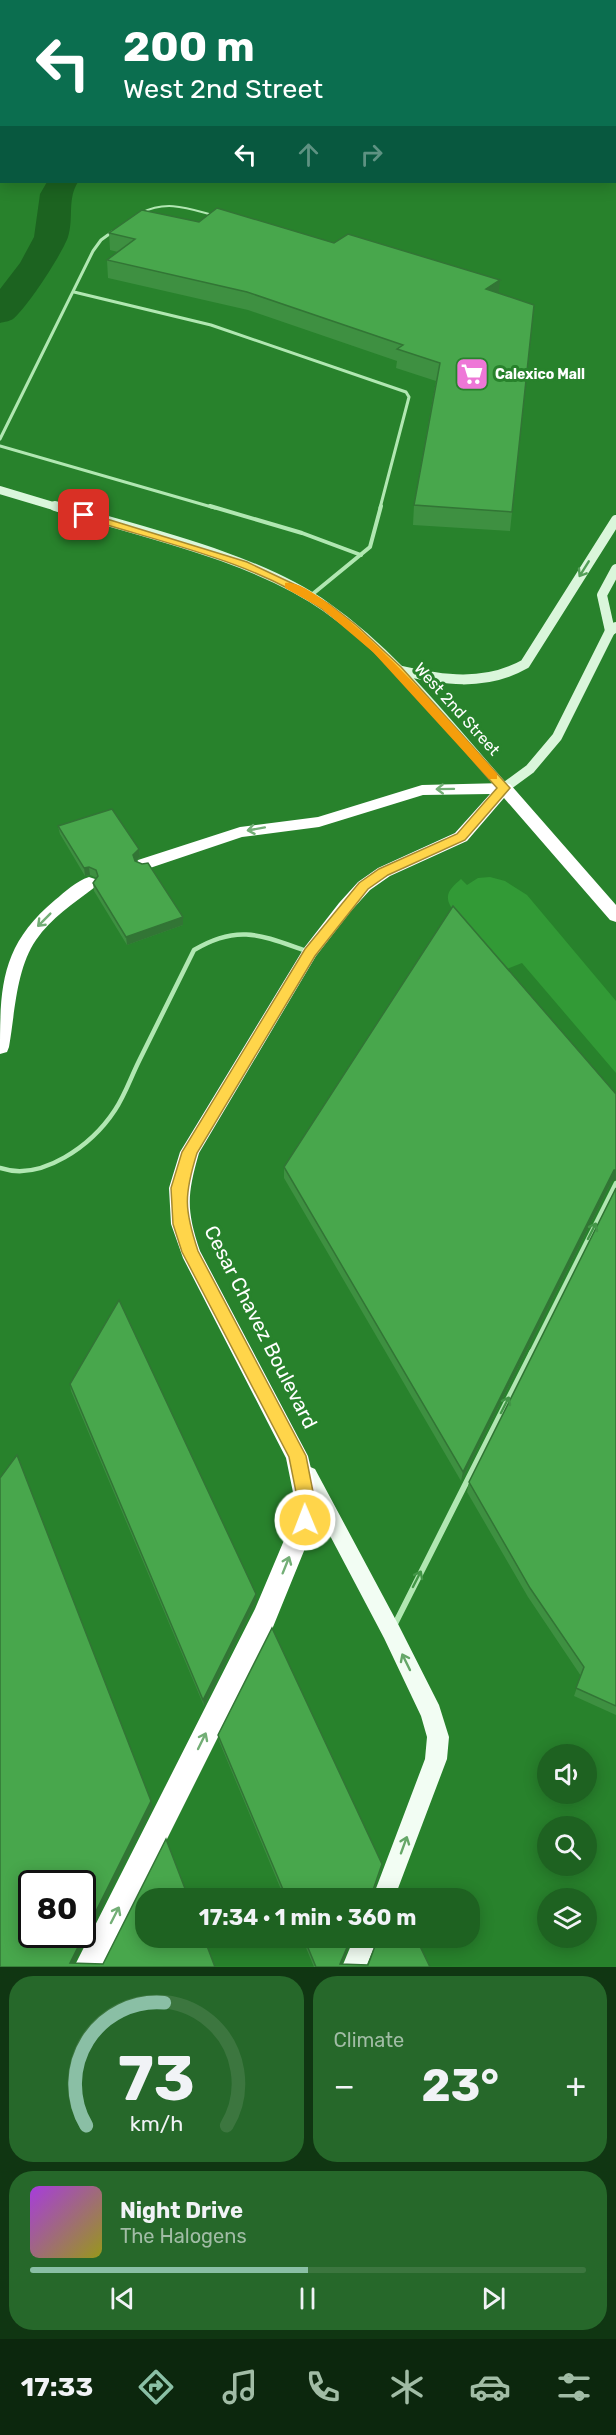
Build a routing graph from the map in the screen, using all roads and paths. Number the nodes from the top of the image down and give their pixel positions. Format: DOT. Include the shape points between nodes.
graph roads {
  1 [pos="135,216"];
  2 [pos="218,217"];
  3 [pos="118,228"];
  4 [pos="74,292"];
  5 [pos="0,440"];
  6 [pos="0,446"];
  7 [pos="0,490"];
  8 [pos="616,520"];
  9 [pos="361,555"];
  10 [pos="616,569"];
  11 [pos="309,597"];
  12 [pos="613,629"];
  13 [pos="397,670"];
  14 [pos="504,788"];
  15 [pos="144,864"];
  16 [pos="89,883"];
  17 [pos="616,916"];
  18 [pos="310,952"];
  19 [pos="0,1047"];
  20 [pos="0,1168"];
  21 [pos="616,1183"];
  22 [pos="297,1456"];
  23 [pos="391,1631"];
  24 [pos="387,1888"];
  25 [pos="362,1948"];
  26 [pos="88,1967"];
  27 [pos="354,1967"];
  1 -- 2 [label="lane" via="160,204 170,204"];
  3 -- 4 [label="lane" via="93,251"];
  4 -- 5 [label="lane"];
  4 -- 9 [label="lane" via="211,325 406,392 409,397 375,533 370,547"];
  6 -- 9 [label="lane" via="302,533"];
  7 -- 11 [label="main road, West 2nd Street" via="243,565"];
  8 -- 13 [label="main road, one-way" via="525,664 514,671 476,679"];
  9 -- 11 [label="lane"];
  10 -- 12 [label="main road, Cesar Chavez Boulevard" via="602,595"];
  11 -- 13 [label="main road, West 2nd Street" via="352,627"];
  12 -- 14 [label="main road, Cesar Chavez Boulevard" via="557,738 530,769"];
  13 -- 14 [label="main road, West 2nd Street"];
  14 -- 15 [label="highway, one-way" via="422,790 319,822 240,832"];
  14 -- 17 [label="highway, West 2nd Street"];
  14 -- 18 [label="highway, Cesar Chavez Boulevard" via="461,837 384,872 364,886"];
  16 -- 19 [label="highway, one-way" via="40,923 24,946 13,977"];
  18 -- 20 [label="lane" via="248,932 204,943 194,950 115,1110 93,1137 61,1159 28,1172"];
  18 -- 22 [label="highway, Cesar Chavez Boulevard" via="190,1152 178,1188 181,1224 190,1252"];
  23 -- 21 [label="lane, one-way"];
  22 -- 23 [label="main road"];
  26 -- 22 [label="highway, Cesar Chavez Boulevard, one-way" via="264,1618 305,1520 307,1502"];
  24 -- 23 [label="main road, one-way" via="436,1759 438,1737 431,1713"];
  25 -- 27 [label="main road"];
}
